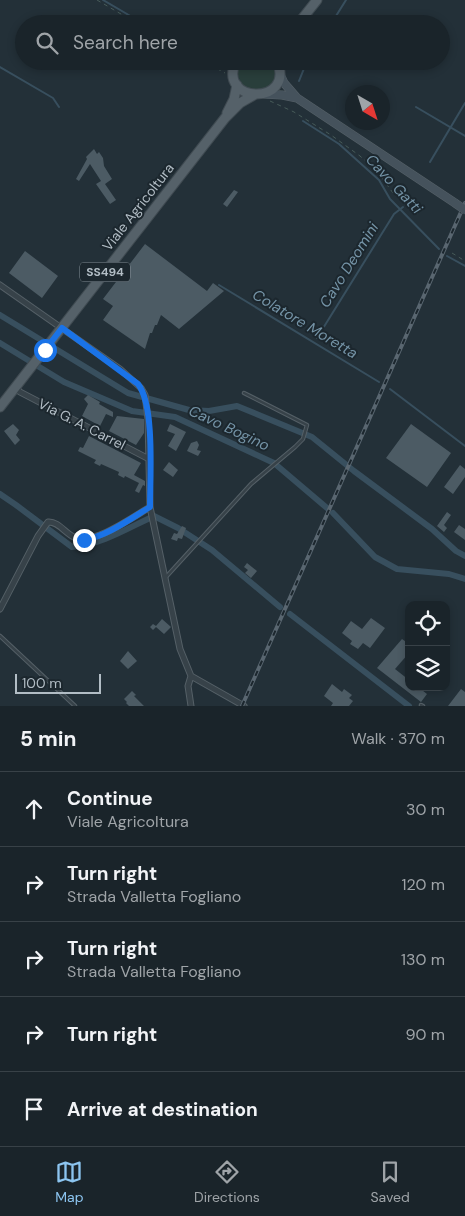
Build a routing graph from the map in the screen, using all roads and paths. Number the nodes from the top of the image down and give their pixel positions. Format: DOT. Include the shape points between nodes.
graph roads {
  1 [pos="97,0"];
  2 [pos="316,0"];
  3 [pos="123,15"];
  4 [pos="305,15"];
  5 [pos="217,70"];
  6 [pos="233,70"];
  7 [pos="278,70"];
  8 [pos="280,70"];
  9 [pos="235,82"];
  10 [pos="258,95"];
  11 [pos="297,98"];
  12 [pos="225,118"];
  13 [pos="465,210"];
  14 [pos="421,216"];
  15 [pos="452,253"];
  16 [pos="465,261"];
  17 [pos="0,285"];
  18 [pos="62,328"];
  19 [pos="16,387"];
  20 [pos="244,393"];
  21 [pos="0,407"];
  22 [pos="150,459"];
  23 [pos="150,509"];
  24 [pos="164,580"];
  25 [pos="0,609"];
  26 [pos="0,636"];
  27 [pos="191,676"];
  28 [pos="75,706"];
  29 [pos="191,706"];
  30 [pos="244,706"];
  1 -- 3 [label="path"];
  2 -- 4 [label="main road"];
  5 -- 9 [label="path"];
  6 -- 9 [label="main road, Viale Agricoltura"];
  7 -- 10 [label="main road, Viale Agricoltura" via="274,87"];
  8 -- 11 [label="main road" via="284,83"];
  9 -- 10 [label="main road" via="245,92"];
  9 -- 12 [label="main road, Viale Agricoltura / SS494" via="234,99"];
  10 -- 11 [label="main road"];
  10 -- 12 [label="main road, Viale Agricoltura / SS494" via="240,103"];
  10 -- 14 [label="path" via="294,112 360,156 377,171 393,193"];
  11 -- 13 [label="main road, bridge"];
  12 -- 18 [label="main road, Viale Agricoltura / SS494"];
  15 -- 16 [label="path"];
  17 -- 18 [label="street"];
  18 -- 19 [label="main road, Viale Agricoltura / SS494"];
  18 -- 22 [label="street" via="138,384 145,395"];
  19 -- 21 [label="main road, Viale Agricoltura / SS494"];
  19 -- 22 [label="street, Via G. A. Carrel" via="20,392"];
  20 -- 24 [label="lane" via="307,425 303,439 250,484"];
  22 -- 23 [label="street"];
  23 -- 24 [label="street"];
  23 -- 25 [label="street" via="89,539 73,537 48,522"];
  24 -- 27 [label="street" via="180,649"];
  26 -- 28 [label="lane"];
  27 -- 29 [label="street" via="188,686"];
  27 -- 30 [label="street"];
}
